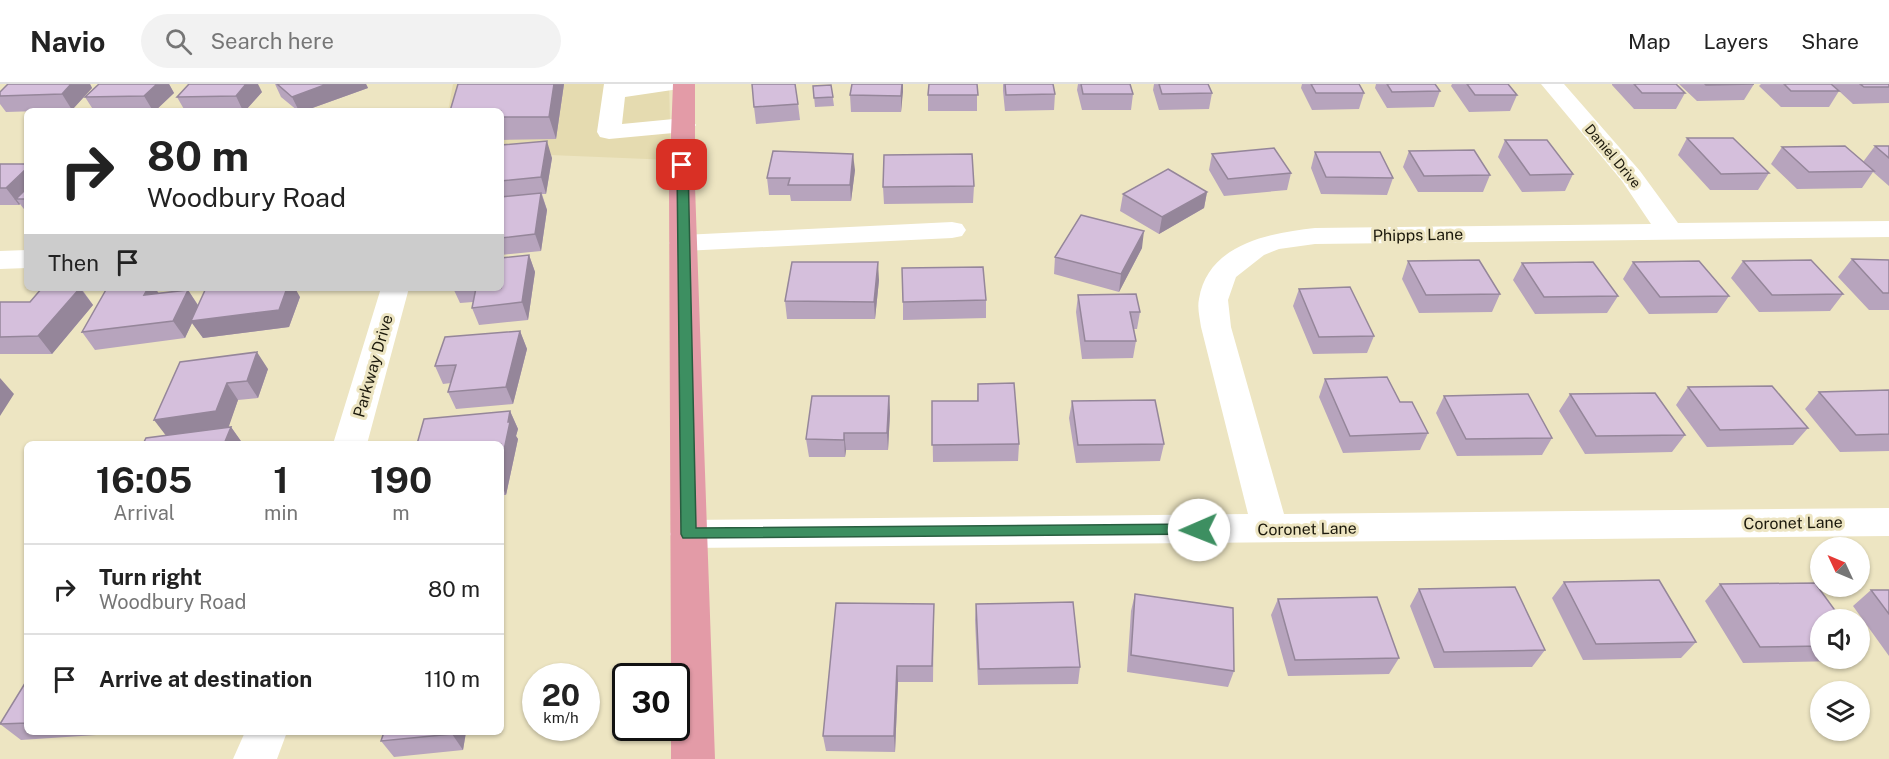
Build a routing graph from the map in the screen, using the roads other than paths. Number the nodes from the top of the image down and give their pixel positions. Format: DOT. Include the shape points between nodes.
graph roads {
  1 [pos="671,84"];
  2 [pos="684,84"];
  3 [pos="1552,84"];
  4 [pos="614,87"];
  5 [pos="684,125"];
  6 [pos="1889,229"];
  7 [pos="952,230"];
  8 [pos="1670,231"];
  9 [pos="682,243"];
  10 [pos="24,259"];
  11 [pos="0,260"];
  12 [pos="394,291"];
  13 [pos="351,441"];
  14 [pos="1889,522"];
  15 [pos="1270,529"];
  16 [pos="688,534"];
  17 [pos="265,735"];
  18 [pos="255,759"];
  19 [pos="693,759"];
  1 -- 4 [label="street"];
  2 -- 5 [label="main road"];
  3 -- 8 [label="street, Daniel Drive" via="1631,176"];
  4 -- 5 [label="street" via="609,132"];
  5 -- 9 [label="main road"];
  6 -- 8 [label="street, Phipps Lane"];
  7 -- 9 [label="street"];
  8 -- 15 [label="street, Phipps Lane" via="1315,236 1274,241 1254,249 1223,273 1213,300 1216,327"];
  9 -- 16 [label="main road"];
  10 -- 11 [label="street"];
  12 -- 13 [label="street, Parkway Drive"];
  14 -- 15 [label="street, Coronet Lane"];
  15 -- 16 [label="street, Coronet Lane"];
  16 -- 19 [label="main road"];
  17 -- 18 [label="street"];
}
